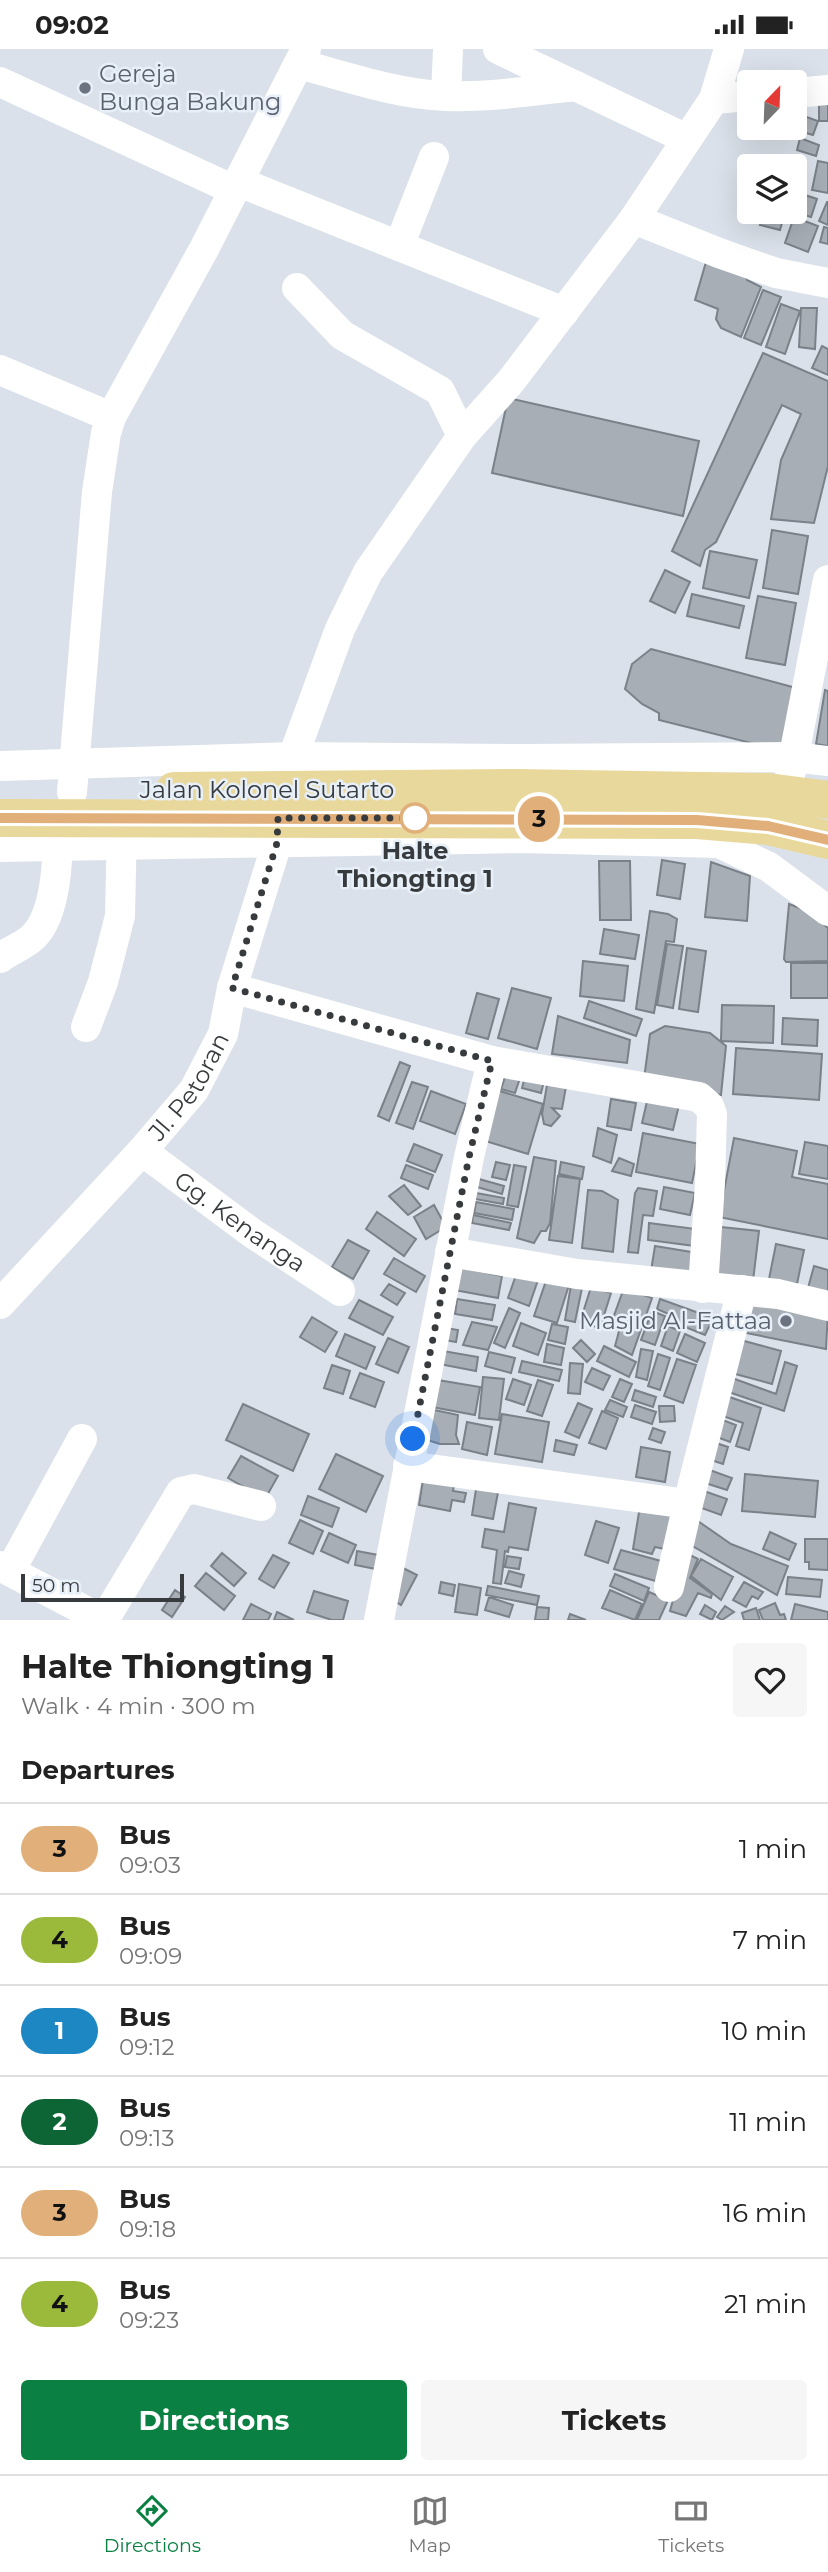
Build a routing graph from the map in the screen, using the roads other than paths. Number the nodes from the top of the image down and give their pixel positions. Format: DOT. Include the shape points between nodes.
graph roads {
  1 [pos="448,49"];
  2 [pos="498,49"];
  3 [pos="729,49"];
  4 [pos="302,56"];
  5 [pos="0,82"];
  6 [pos="576,86"];
  7 [pos="828,90"];
  8 [pos="807,92"];
  9 [pos="446,96"];
  10 [pos="737,97"];
  11 [pos="714,99"];
  12 [pos="687,139"];
  13 [pos="435,157"];
  14 [pos="237,186"];
  15 [pos="634,219"];
  16 [pos="399,246"];
  17 [pos="828,283"];
  18 [pos="297,288"];
  19 [pos="564,312"];
  20 [pos="0,370"];
  21 [pos="111,417"];
  22 [pos="462,436"];
  23 [pos="828,580"];
  24 [pos="828,761"];
  25 [pos="0,766"];
  26 [pos="790,776"];
  27 [pos="0,792"];
  28 [pos="828,800"];
  29 [pos="284,802"];
  30 [pos="66,804"];
  31 [pos="0,818"];
  32 [pos="122,830"];
  33 [pos="611,830"];
  34 [pos="828,840"];
  35 [pos="0,847"];
  36 [pos="828,911"];
  37 [pos="0,958"];
  38 [pos="232,988"];
  39 [pos="86,1027"];
  40 [pos="492,1061"];
  41 [pos="142,1151"];
  42 [pos="450,1252"];
  43 [pos="703,1288"];
  44 [pos="743,1290"];
  45 [pos="340,1291"];
  46 [pos="0,1304"];
  47 [pos="828,1306"];
  48 [pos="82,1439"];
  49 [pos="408,1466"];
  50 [pos="688,1504"];
  51 [pos="261,1506"];
  52 [pos="5,1568"];
  53 [pos="669,1587"];
  54 [pos="69,1612"];
  55 [pos="103,1620"];
  56 [pos="379,1620"];
  1 -- 9 [label="street"];
  2 -- 6 [label="street"];
  3 -- 11 [label="street, Jl. Petoran"];
  4 -- 9 [label="street" via="380,87"];
  4 -- 14 [label="street"];
  5 -- 14 [label="street"];
  6 -- 9 [label="street"];
  6 -- 12 [label="street"];
  7 -- 8 [label="street"];
  10 -- 11 [label="street"];
  11 -- 12 [label="street, Jl. Petoran"];
  12 -- 15 [label="street, Jl. Petoran"];
  13 -- 16 [label="street"];
  14 -- 16 [label="street"];
  14 -- 21 [label="street"];
  15 -- 17 [label="street" via="776,273"];
  15 -- 19 [label="street, Jl. Petoran"];
  16 -- 19 [label="street"];
  18 -- 22 [label="street" via="342,335 440,391"];
  19 -- 22 [label="street, Jl. Petoran"];
  20 -- 21 [label="street"];
  21 -- 30 [label="street" via="97,492"];
  22 -- 29 [label="street, Jl. Petoran" via="387,542 352,602"];
  23 -- 26 [label="street"];
  24 -- 26 [label="street"];
  25 -- 30 [label="street"];
  26 -- 28 [label="main road, Jalan Kolonel Sutarto"];
  26 -- 29 [label="main road, Jalan Kolonel Sutarto"];
  27 -- 30 [label="main road, Jalan Kolonel Sutarto"];
  29 -- 30 [label="main road, Jalan Kolonel Sutarto"];
  29 -- 32 [label="main road, Jalan Kolonel Sutarto"];
  29 -- 33 [label="main road, Jalan Kolonel Sutarto" via="523,828"];
  29 -- 38 [label="street, Jl. Petoran"];
  30 -- 31 [label="main road, Jalan Kolonel Sutarto"];
  30 -- 32 [label="main road, Jalan Kolonel Sutarto"];
  30 -- 35 [label="street"];
  30 -- 37 [label="street" via="45,919 32,938"];
  32 -- 39 [label="street" via="120,916"];
  33 -- 34 [label="main road, Jalan Kolonel Sutarto" via="697,820 768,826"];
  33 -- 36 [label="street" via="719,843 769,867"];
  38 -- 40 [label="street"];
  38 -- 41 [label="street, Jl. Petoran" via="223,1034 194,1090"];
  40 -- 42 [label="street"];
  40 -- 43 [label="street" via="704,1100 712,1114"];
  41 -- 45 [label="street, Gg. Kenanga"];
  41 -- 46 [label="street, Jl. Petoran"];
  42 -- 43 [label="street" via="577,1274"];
  42 -- 49 [label="street"];
  43 -- 44 [label="street"];
  44 -- 47 [label="street"];
  44 -- 50 [label="street"];
  48 -- 52 [label="street"];
  49 -- 50 [label="street"];
  49 -- 56 [label="street"];
  50 -- 53 [label="street"];
  51 -- 55 [label="street" via="194,1489 181,1492"];
  52 -- 54 [label="street"];
  54 -- 55 [label="street"];
}
